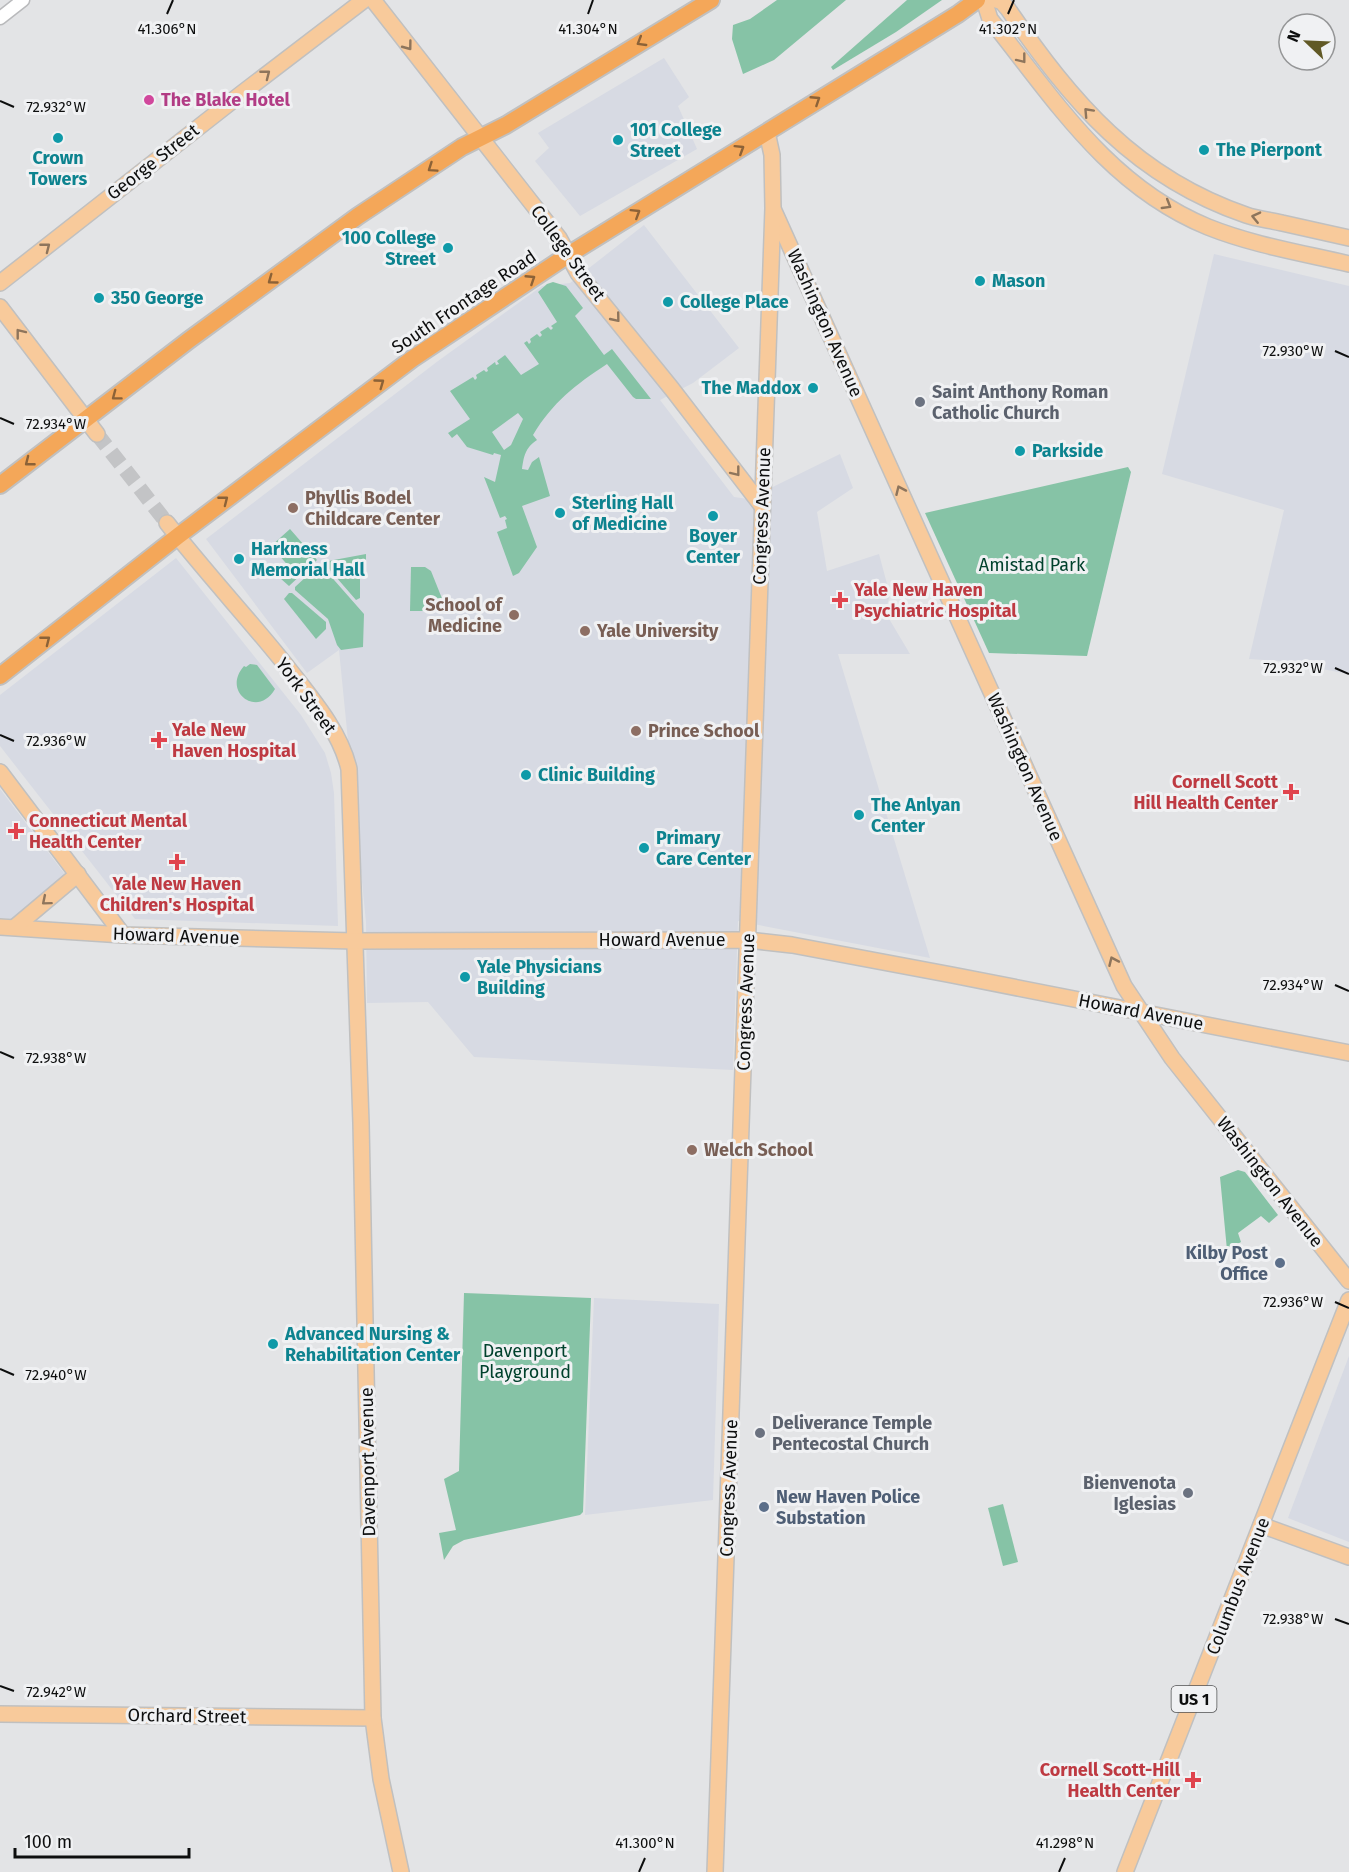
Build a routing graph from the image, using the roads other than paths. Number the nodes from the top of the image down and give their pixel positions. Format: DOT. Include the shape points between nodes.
graph roads {
  1 [pos="23,0"];
  2 [pos="364,0"];
  3 [pos="373,0"];
  4 [pos="711,0"];
  5 [pos="977,0"];
  6 [pos="984,0"];
  7 [pos="996,0"];
  8 [pos="691,6"];
  9 [pos="0,18"];
  10 [pos="767,132"];
  11 [pos="482,137"];
  12 [pos="773,208"];
  13 [pos="1300,227"];
  14 [pos="1349,238"];
  15 [pos="1270,245"];
  16 [pos="568,255"];
  17 [pos="1349,264"];
  18 [pos="0,283"];
  19 [pos="0,307"];
  20 [pos="86,418"];
  21 [pos="97,434"];
  22 [pos="0,485"];
  23 [pos="762,506"];
  24 [pos="172,529"];
  25 [pos="0,676"];
  26 [pos="0,772"];
  27 [pos="78,874"];
  28 [pos="7,927"];
  29 [pos="123,935"];
  30 [pos="748,940"];
  31 [pos="355,941"];
  32 [pos="1141,1012"];
  33 [pos="1349,1053"];
  34 [pos="1349,1281"];
  35 [pos="1349,1300"];
  36 [pos="1261,1525"];
  37 [pos="1349,1557"];
  38 [pos="0,1714"];
  39 [pos="373,1719"];
  40 [pos="401,1872"];
  41 [pos="715,1872"];
  42 [pos="1125,1872"];
  1 -- 9 [label="street"];
  18 -- 2 [label="main road, George Street, one-way"];
  3 -- 11 [label="main road, College Street, one-way" via="466,122"];
  4 -- 8 [label="highway"];
  10 -- 5 [label="highway, South Frontage Road, one-way"];
  6 -- 15 [label="main road, one-way" via="990,19 1085,139 1109,163 1171,208 1207,226"];
  13 -- 7 [label="main road, one-way" via="1248,216 1214,202 1176,183 1130,152 1065,88 1008,9"];
  8 -- 11 [label="highway, one-way"];
  10 -- 12 [label="main road, Congress Avenue" via="772,155"];
  16 -- 10 [label="highway, South Frontage Road, one-way"];
  11 -- 16 [label="main road, College Street"];
  11 -- 20 [label="highway, one-way" via="358,216"];
  12 -- 23 [label="main road, Congress Avenue"];
  32 -- 12 [label="main road, Washington Avenue, one-way" via="1124,986"];
  13 -- 14 [label="main road"];
  13 -- 15 [label="main road" via="1276,234"];
  15 -- 17 [label="main road"];
  16 -- 23 [label="main road, College Street, one-way" via="578,273"];
  24 -- 16 [label="highway, South Frontage Road, one-way" via="412,359"];
  20 -- 19 [label="main road, one-way"];
  20 -- 21 [label="main road"];
  20 -- 22 [label="highway, one-way"];
  23 -- 30 [label="main road, Congress Avenue"];
  25 -- 24 [label="highway, South Frontage Road, one-way"];
  24 -- 31 [label="main road, York Street" via="305,690 341,746 349,770"];
  26 -- 27 [label="main road"];
  27 -- 28 [label="main road, one-way"];
  27 -- 29 [label="main road"];
  28 -- 29 [label="main road, Howard Avenue"];
  29 -- 31 [label="main road, Howard Avenue"];
  30 -- 31 [label="main road, Howard Avenue"];
  30 -- 32 [label="main road, Howard Avenue" via="929,970"];
  30 -- 41 [label="main road, Congress Avenue"];
  31 -- 39 [label="main road, Davenport Avenue"];
  32 -- 33 [label="main road, Howard Avenue"];
  32 -- 34 [label="main road, Washington Avenue" via="1172,1058"];
  35 -- 36 [label="main road, Columbus Avenue / US 1"];
  36 -- 37 [label="main road"];
  36 -- 42 [label="main road, Columbus Avenue / US 1"];
  38 -- 39 [label="main road, Orchard Street"];
  39 -- 40 [label="main road, Davenport Avenue"];
}
